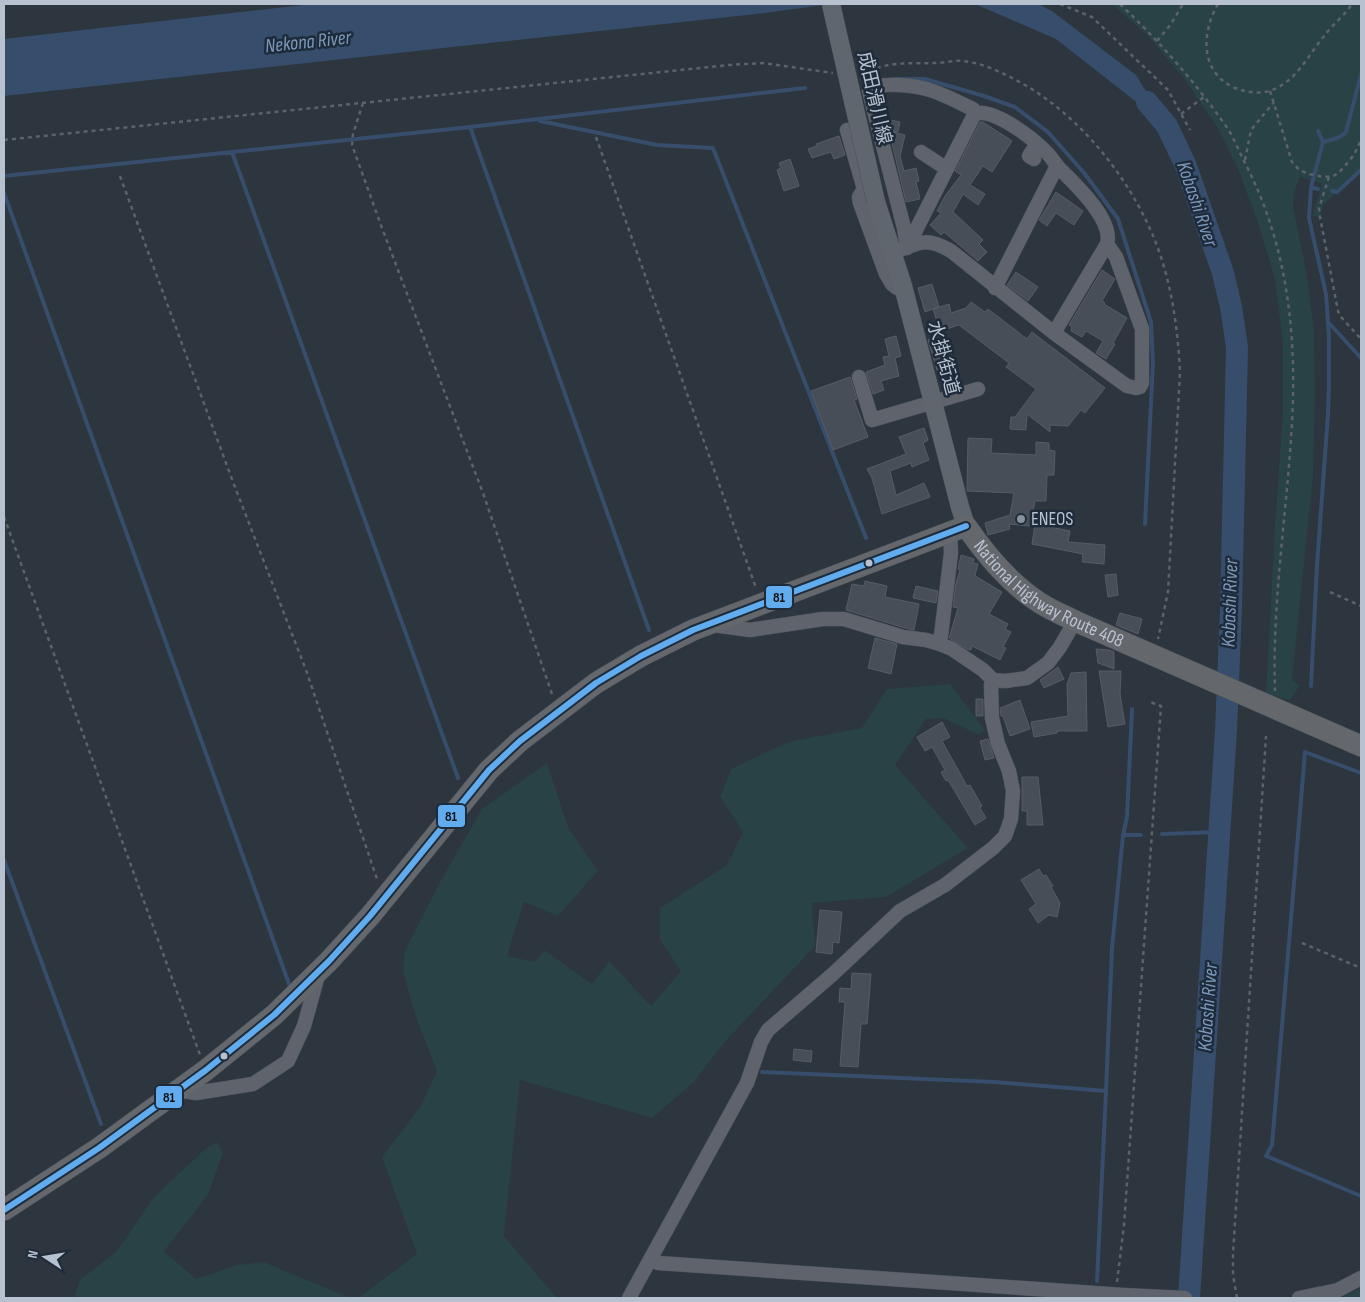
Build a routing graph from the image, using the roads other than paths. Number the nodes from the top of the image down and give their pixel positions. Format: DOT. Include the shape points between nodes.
graph roads {
  1 [pos="831,4"];
  2 [pos="976,113"];
  3 [pos="847,130"];
  4 [pos="1037,144"];
  5 [pos="922,152"];
  6 [pos="1034,159"];
  7 [pos="1057,166"];
  8 [pos="946,169"];
  9 [pos="876,202"];
  10 [pos="1107,244"];
  11 [pos="904,248"];
  12 [pos="903,286"];
  13 [pos="995,288"];
  14 [pos="1054,333"];
  15 [pos="859,377"];
  16 [pos="978,389"];
  17 [pos="933,401"];
  18 [pos="958,529"];
  19 [pos="1075,621"];
  20 [pos="708,624"];
  21 [pos="940,644"];
  22 [pos="993,680"];
  23 [pos="1361,746"];
  24 [pos="320,971"];
  25 [pos="179,1090"];
  26 [pos="4,1210"];
  27 [pos="651,1258"];
  28 [pos="1361,1278"];
  29 [pos="630,1298"];
  30 [pos="1185,1298"];
  31 [pos="1299,1298"];
  1 -- 9 [label="main road, 成田滑川線, bridge"];
  2 -- 4 [label="street" via="993,115 1011,124"];
  2 -- 8 [label="street"];
  2 -- 11 [label="street" via="933,91 901,85 869,90 904,228"];
  3 -- 12 [label="street" via="864,189 859,197 860,203 886,274 897,288"];
  4 -- 6 [label="street" via="1029,156"];
  4 -- 7 [label="street"];
  5 -- 8 [label="street"];
  7 -- 10 [label="street" via="1098,212 1107,233"];
  7 -- 13 [label="street"];
  8 -- 11 [label="street"];
  9 -- 11 [label="main road, 水掛街道"];
  10 -- 14 [label="street"];
  10 -- 14 [label="street" via="1116,257 1142,329 1140,387 1127,386"];
  11 -- 12 [label="main road, 水掛街道"];
  11 -- 13 [label="street" via="924,241 940,244"];
  12 -- 17 [label="main road, 水掛街道"];
  13 -- 14 [label="street"];
  15 -- 17 [label="street" via="872,420"];
  16 -- 17 [label="street"];
  17 -- 18 [label="main road, 水掛街道" via="960,507"];
  18 -- 19 [label="highway, National Highway Route 408" via="1026,593"];
  18 -- 20 [label="highway, National Highway Route 408"];
  18 -- 21 [label="street" via="951,554"];
  19 -- 22 [label="street" via="1048,663 1026,678 1005,682"];
  19 -- 23 [label="highway, National Highway Route 408" via="1274,702"];
  20 -- 21 [label="street" via="750,630 844,619 903,637"];
  20 -- 24 [label="highway, National Highway Route 408" via="641,656 596,683 520,741 489,770 384,899"];
  21 -- 22 [label="street" via="976,665"];
  22 -- 27 [label="street" via="992,718 1013,791 1011,818 1005,836 945,885 900,911 768,1030 747,1083"];
  24 -- 25 [label="highway, National Highway Route 408" via="274,1015"];
  24 -- 25 [label="street" via="304,1026 288,1061 253,1084 196,1093"];
  25 -- 26 [label="highway, National Highway Route 408" via="99,1148"];
  27 -- 29 [label="street"];
  27 -- 30 [label="street" via="658,1263"];
  28 -- 31 [label="street" via="1338,1290"];
}
